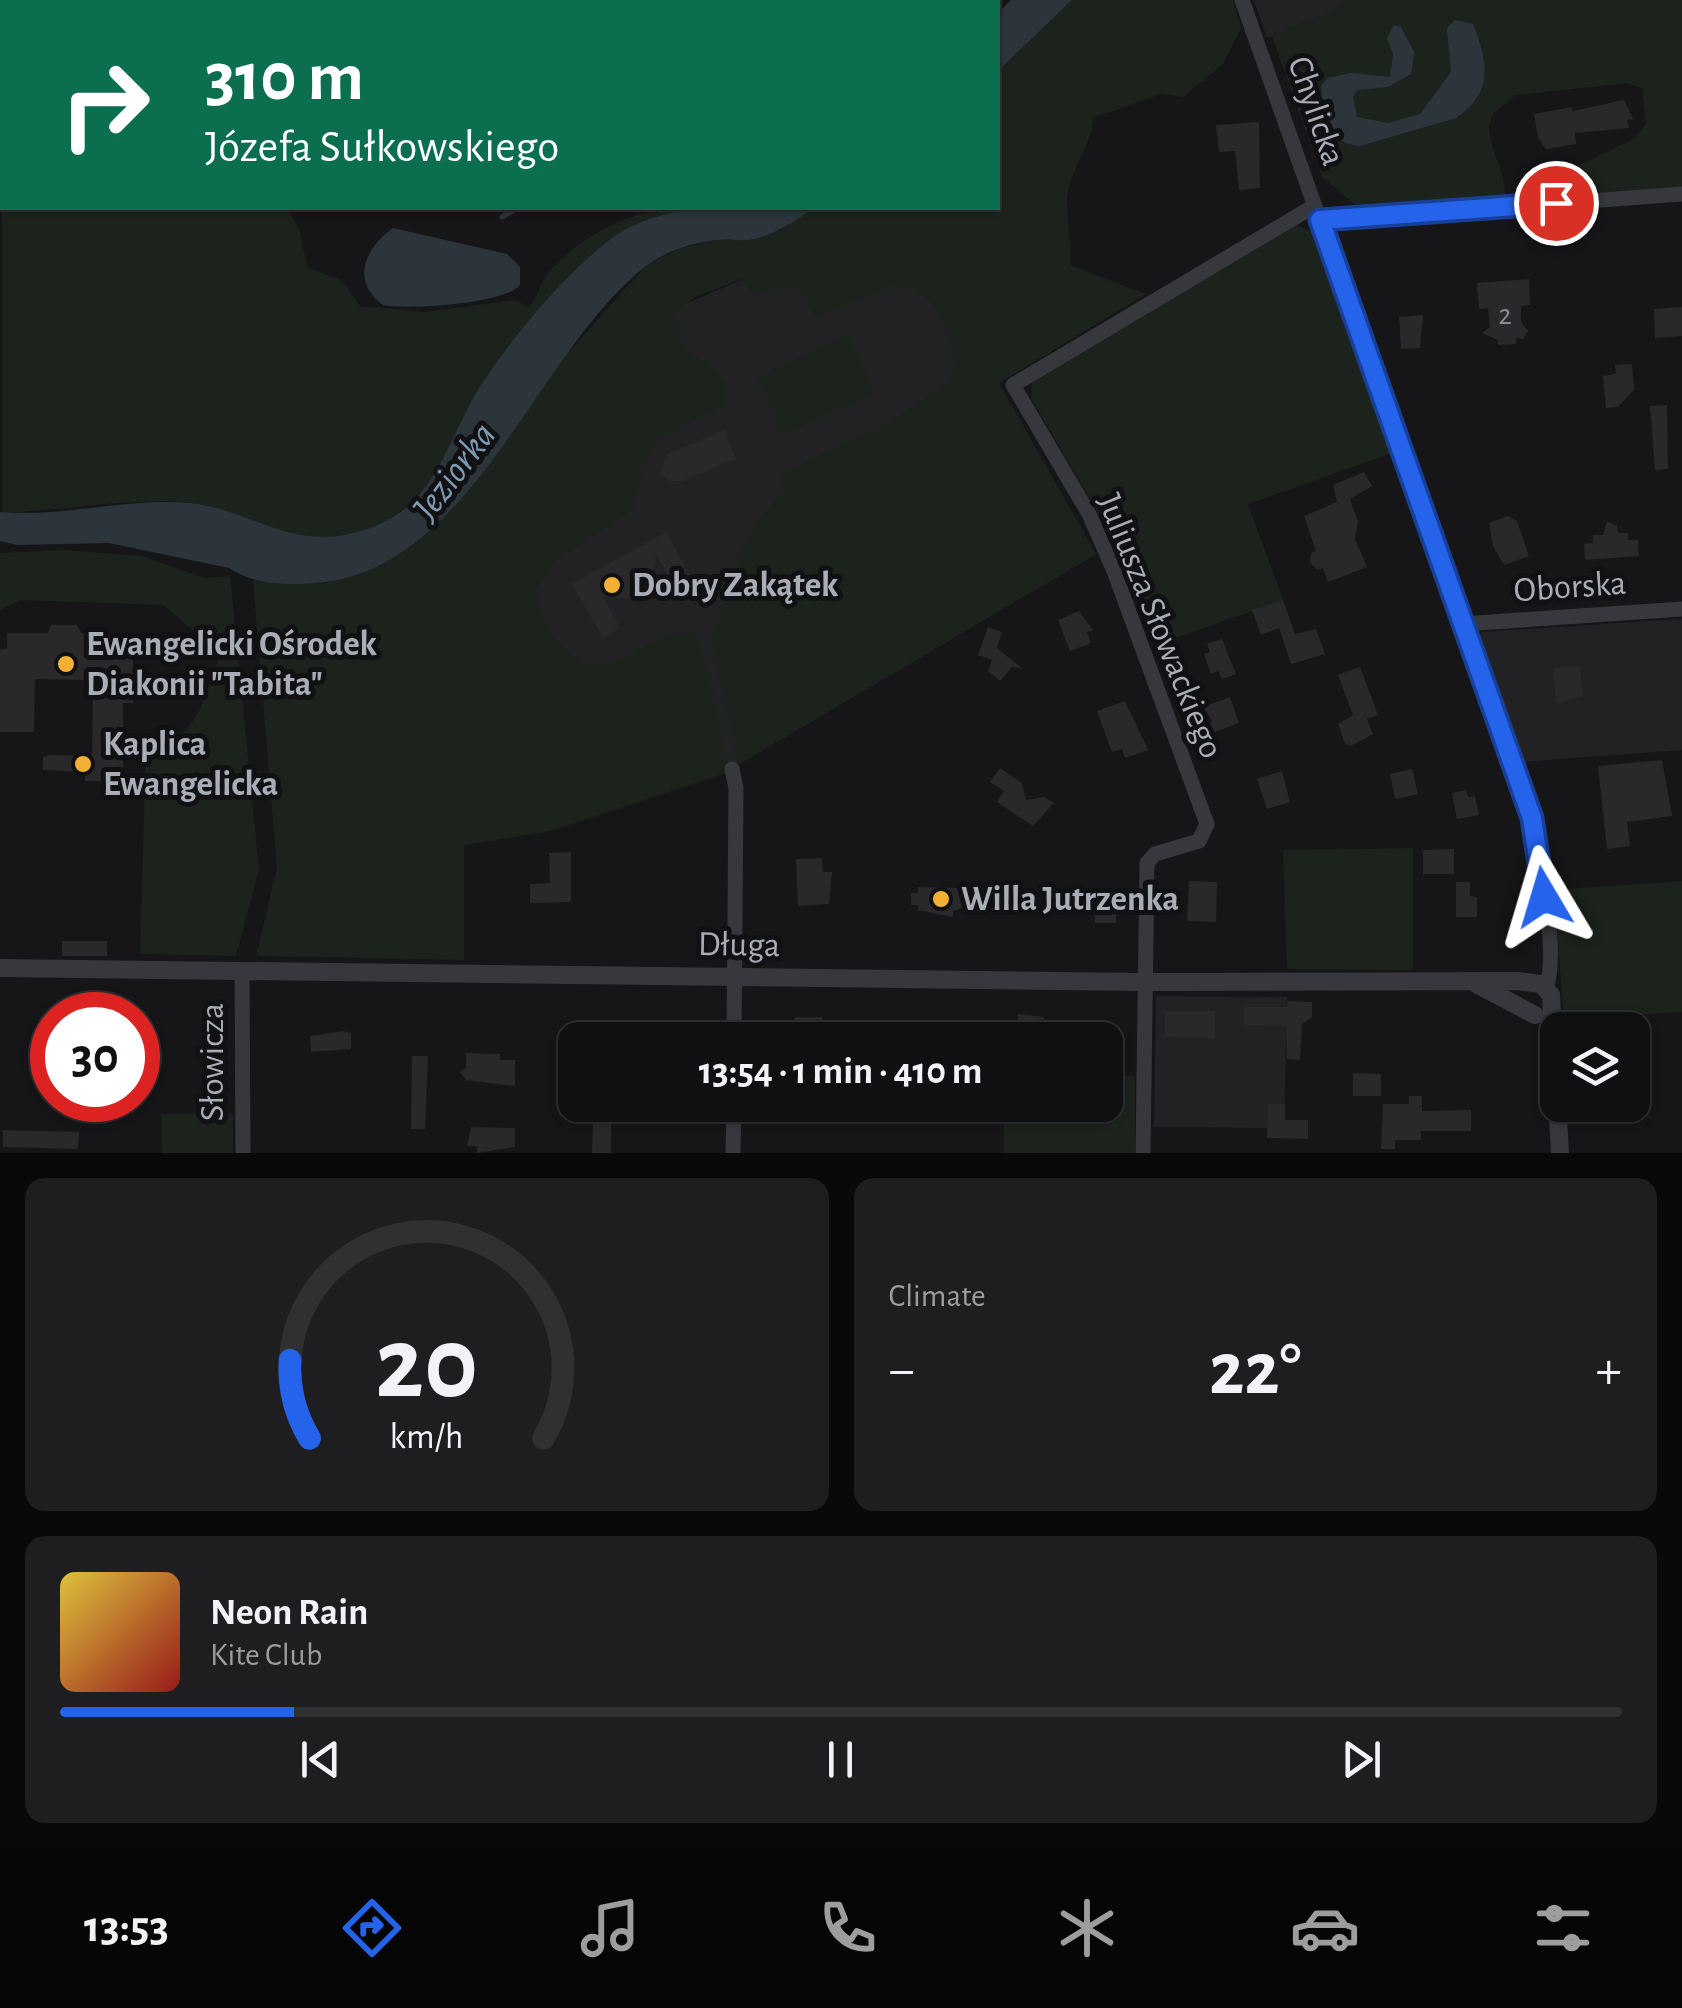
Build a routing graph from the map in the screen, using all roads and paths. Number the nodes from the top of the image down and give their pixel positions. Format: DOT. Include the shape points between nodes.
graph roads {
  1 [pos="1242,0"];
  2 [pos="1682,194"];
  3 [pos="1317,213"];
  4 [pos="1682,609"];
  5 [pos="1462,624"];
  6 [pos="732,769"];
  7 [pos="0,968"];
  8 [pos="242,972"];
  9 [pos="734,978"];
  10 [pos="1146,982"];
  11 [pos="1478,984"];
  12 [pos="1538,986"];
  13 [pos="1535,1009"];
  14 [pos="734,1022"];
  15 [pos="734,1122"];
  16 [pos="243,1153"];
  17 [pos="733,1153"];
  18 [pos="1143,1153"];
  19 [pos="1560,1153"];
  1 -- 3 [label="street, Chylicka"];
  2 -- 3 [label="street"];
  3 -- 5 [label="street, Chylicka"];
  3 -- 10 [label="street, Juliusza Słowackiego" via="1014,385 1114,571 1206,824 1199,840 1148,862"];
  4 -- 5 [label="street, Oborska"];
  5 -- 12 [label="street, Chylicka" via="1537,838 1550,967"];
  6 -- 9 [label="street"];
  7 -- 8 [label="street, Długa"];
  8 -- 9 [label="street, Długa"];
  8 -- 16 [label="street, Słowicza"];
  9 -- 10 [label="street, Długa"];
  9 -- 14 [label="street"];
  10 -- 11 [label="street, Długa"];
  10 -- 18 [label="street, Juliusza Słowackiego"];
  11 -- 12 [label="street, Długa"];
  11 -- 13 [label="street, Długa"];
  12 -- 13 [label="street" via="1523,992"];
  12 -- 13 [label="street" via="1552,995"];
  13 -- 19 [label="street" via="1554,1036"];
  15 -- 17 [label="street"];
}
